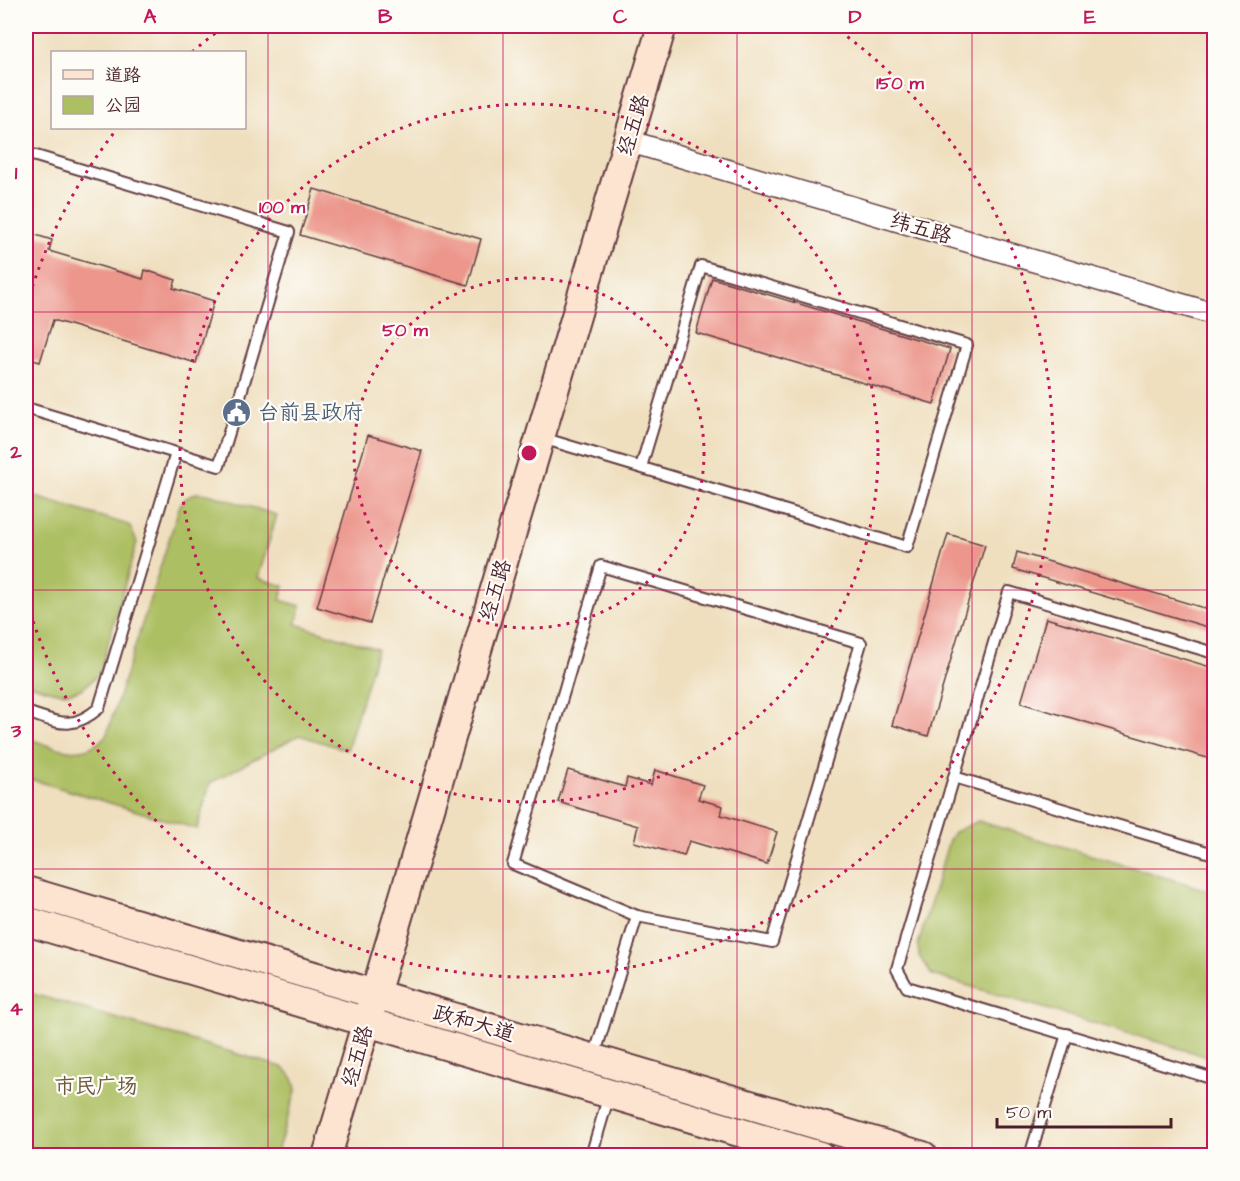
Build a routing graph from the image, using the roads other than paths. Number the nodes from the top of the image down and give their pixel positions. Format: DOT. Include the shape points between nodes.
graph roads {
  1 [pos="662,26"];
  2 [pos="628,141"];
  3 [pos="26,153"];
  4 [pos="1215,314"];
  5 [pos="26,408"];
  6 [pos="540,438"];
  7 [pos="176,453"];
  8 [pos="641,467"];
  9 [pos="1215,653"];
  10 [pos="26,712"];
  11 [pos="954,777"];
  12 [pos="1215,854"];
  13 [pos="26,891"];
  14 [pos="638,916"];
  15 [pos="26,921"];
  16 [pos="375,994"];
  17 [pos="367,1022"];
  18 [pos="1066,1034"];
  19 [pos="594,1059"];
  20 [pos="1215,1078"];
  21 [pos="609,1094"];
  22 [pos="327,1155"];
  23 [pos="591,1155"];
  24 [pos="820,1155"];
  25 [pos="923,1155"];
  26 [pos="1030,1155"];
  1 -- 2 [label="main road, 经五路"];
  2 -- 4 [label="street, 纬五路"];
  2 -- 6 [label="main road, 经五路"];
  3 -- 7 [label="lane" via="289,232 219,466"];
  5 -- 7 [label="lane"];
  6 -- 8 [label="lane"];
  6 -- 16 [label="main road, 经五路"];
  7 -- 10 [label="lane" via="99,708 86,720 66,724"];
  8 -- 8 [label="lane" via="908,547 967,345 701,266"];
  9 -- 11 [label="lane" via="1009,592"];
  11 -- 12 [label="lane"];
  11 -- 18 [label="lane" via="897,969 907,987"];
  13 -- 16 [label="main road, 政和大道"];
  14 -- 14 [label="lane" via="513,864 601,566 861,643 772,942"];
  14 -- 19 [label="lane"];
  15 -- 17 [label="main road, 政和大道"];
  16 -- 17 [label="main road, 经五路"];
  16 -- 19 [label="main road, 政和大道"];
  17 -- 21 [label="main road, 政和大道"];
  17 -- 22 [label="main road, 经五路"];
  18 -- 20 [label="lane"];
  18 -- 26 [label="lane"];
  19 -- 25 [label="main road, 政和大道"];
  21 -- 23 [label="lane"];
  21 -- 24 [label="main road, 政和大道"];
}
